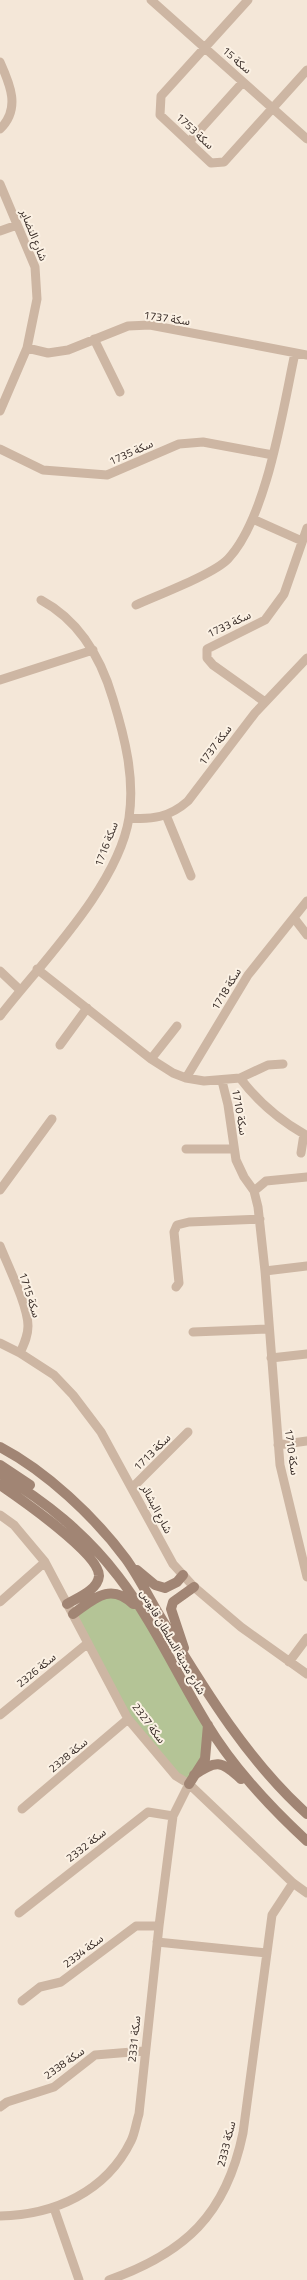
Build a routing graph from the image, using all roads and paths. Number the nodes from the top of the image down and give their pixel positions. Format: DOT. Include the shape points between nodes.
graph roads {
  1 [pos="151,0"];
  2 [pos="248,0"];
  3 [pos="206,49"];
  4 [pos="0,62"];
  5 [pos="307,70"];
  6 [pos="243,82"];
  7 [pos="274,109"];
  8 [pos="0,129"];
  9 [pos="307,139"];
  10 [pos="189,142"];
  11 [pos="0,184"];
  12 [pos="16,226"];
  13 [pos="0,231"];
  14 [pos="94,339"];
  15 [pos="28,348"];
  16 [pos="295,353"];
  17 [pos="307,355"];
  18 [pos="120,392"];
  19 [pos="0,411"];
  20 [pos="0,449"];
  21 [pos="273,456"];
  22 [pos="253,519"];
  23 [pos="307,528"];
  24 [pos="302,541"];
  25 [pos="41,600"];
  26 [pos="136,605"];
  27 [pos="93,650"];
  28 [pos="307,658"];
  29 [pos="0,680"];
  30 [pos="265,702"];
  31 [pos="166,815"];
  32 [pos="129,818"];
  33 [pos="191,876"];
  34 [pos="307,901"];
  35 [pos="294,918"];
  36 [pos="307,935"];
  37 [pos="37,969"];
  38 [pos="0,971"];
  39 [pos="20,990"];
  40 [pos="87,1008"];
  41 [pos="0,1016"];
  42 [pos="177,1026"];
  43 [pos="60,1045"];
  44 [pos="152,1059"];
  45 [pos="283,1064"];
  46 [pos="186,1078"];
  47 [pos="240,1078"];
  48 [pos="222,1081"];
  49 [pos="52,1118"];
  50 [pos="234,1148"];
  51 [pos="186,1149"];
  52 [pos="301,1153"];
  53 [pos="307,1176"];
  54 [pos="0,1190"];
  55 [pos="254,1191"];
  56 [pos="260,1219"];
  57 [pos="0,1246"];
  58 [pos="307,1266"];
  59 [pos="265,1271"];
  60 [pos="176,1287"];
  61 [pos="268,1329"];
  62 [pos="193,1332"];
  63 [pos="0,1343"];
  64 [pos="20,1353"];
  65 [pos="307,1354"];
  66 [pos="271,1358"];
  67 [pos="188,1432"];
  68 [pos="307,1441"];
  69 [pos="278,1445"];
  70 [pos="0,1447"];
  71 [pos="0,1465"];
  72 [pos="0,1474"];
  73 [pos="0,1485"];
  74 [pos="132,1488"];
  75 [pos="0,1515"];
  76 [pos="80,1533"];
  77 [pos="125,1558"];
  78 [pos="45,1562"];
  79 [pos="183,1575"];
  80 [pos="307,1577"];
  81 [pos="194,1586"];
  82 [pos="0,1602"];
  83 [pos="67,1604"];
  84 [pos="73,1614"];
  85 [pos="147,1620"];
  86 [pos="307,1638"];
  87 [pos="88,1643"];
  88 [pos="289,1662"];
  89 [pos="190,1663"];
  90 [pos="307,1674"];
  91 [pos="0,1715"];
  92 [pos="128,1719"];
  93 [pos="208,1725"];
  94 [pos="192,1780"];
  95 [pos="271,1805"];
  96 [pos="22,1809"];
  97 [pos="307,1814"];
  98 [pos="174,1816"];
  99 [pos="307,1841"];
  100 [pos="293,1883"];
  101 [pos="307,1893"];
  102 [pos="19,1913"];
  103 [pos="159,1926"];
  104 [pos="157,1942"];
  105 [pos="267,1953"];
  106 [pos="22,2002"];
  107 [pos="144,2051"];
  108 [pos="0,2107"];
  109 [pos="54,2208"];
  110 [pos="0,2216"];
  111 [pos="79,2280"];
  112 [pos="109,2280"];
  1 -- 3 [label="street, سكة 15"];
  2 -- 3 [label="street, سكة 1753"];
  3 -- 6 [label="street, سكة 15"];
  3 -- 10 [label="street, سكة 1753" via="161,96 160,114"];
  4 -- 8 [label="street" via="12,96 6,123"];
  5 -- 7 [label="street, سكة 1753"];
  6 -- 7 [label="street, سكة 15"];
  6 -- 10 [label="street"];
  7 -- 9 [label="street, سكة 15"];
  7 -- 10 [label="street, سكة 1753" via="224,162 211,162"];
  11 -- 12 [label="street, شارع النضاير"];
  12 -- 13 [label="street"];
  12 -- 15 [label="street, شارع النضاير" via="35,267 37,299"];
  14 -- 15 [label="street, سكة 1737" via="68,350 48,353"];
  14 -- 16 [label="street, سكة 1737" via="128,326 150,325"];
  14 -- 18 [label="street"];
  15 -- 19 [label="street, شارع النضاير"];
  16 -- 17 [label="street, سكة 1737"];
  16 -- 21 [label="street"];
  20 -- 21 [label="street, سكة 1735" via="43,470 107,475 179,444 203,442"];
  21 -- 22 [label="street"];
  22 -- 24 [label="street"];
  22 -- 26 [label="street" via="228,559 214,569"];
  23 -- 24 [label="street, سكة 1733"];
  24 -- 30 [label="street, سكة 1733" via="284,594 265,620 207,649 207,658 213,665"];
  25 -- 27 [label="street, سكة 1716" via="73,623"];
  27 -- 29 [label="street"];
  27 -- 32 [label="street, سكة 1716" via="109,684 123,731 130,773"];
  28 -- 30 [label="street, سكة 1737"];
  30 -- 31 [label="street, سكة 1737" via="188,800"];
  31 -- 32 [label="street, سكة 1737" via="146,819"];
  31 -- 33 [label="street"];
  32 -- 37 [label="street, سكة 1716" via="112,866 95,896"];
  34 -- 35 [label="street, سكة 1718"];
  35 -- 36 [label="street"];
  35 -- 46 [label="street, سكة 1718" via="248,975"];
  37 -- 39 [label="street, سكة 1716"];
  37 -- 40 [label="street"];
  38 -- 39 [label="street"];
  39 -- 41 [label="street, سكة 1716"];
  40 -- 43 [label="street"];
  40 -- 44 [label="street"];
  42 -- 44 [label="street"];
  44 -- 46 [label="street"];
  45 -- 47 [label="street" via="268,1065"];
  46 -- 48 [label="street"];
  47 -- 48 [label="street"];
  47 -- 52 [label="street" via="266,1108 304,1134"];
  48 -- 50 [label="street, سكة 1710"];
  49 -- 54 [label="street"];
  50 -- 51 [label="street, سكة 1710"];
  50 -- 55 [label="street, سكة 1710" via="239,1170"];
  53 -- 55 [label="street" via="266,1181"];
  55 -- 56 [label="street, سكة 1710"];
  56 -- 59 [label="street, سكة 1710"];
  56 -- 60 [label="street" via="189,1222 177,1225 174,1232 179,1283"];
  57 -- 64 [label="street, سكة 1715" via="28,1325 27,1336"];
  58 -- 59 [label="street"];
  59 -- 61 [label="street, سكة 1710"];
  61 -- 62 [label="street"];
  61 -- 66 [label="street, سكة 1710"];
  63 -- 64 [label="street, شارع البشائر"];
  64 -- 74 [label="street, شارع البشائر" via="54,1375 73,1395 101,1432"];
  65 -- 66 [label="street"];
  66 -- 69 [label="street, سكة 1710"];
  67 -- 74 [label="street, سكة 1713"];
  68 -- 69 [label="street"];
  69 -- 80 [label="street, سكة 1710" via="280,1465"];
  70 -- 77 [label="main road, شارع مدينة السلطان قابوس" via="45,1477 80,1509"];
  71 -- 76 [label="main road" via="34,1487 72,1520"];
  72 -- 76 [label="main road, شارع مدينة السلطان قابوس" via="48,1504"];
  73 -- 83 [label="main road" via="64,1532 96,1566 99,1576 96,1584"];
  74 -- 79 [label="street, شارع البشائر" via="173,1564"];
  75 -- 78 [label="street, سكة 2327" via="14,1525"];
  76 -- 85 [label="main road, شارع مدينة السلطان قابوس" via="119,1576"];
  77 -- 79 [label="main road" via="155,1585 165,1588 177,1582"];
  77 -- 89 [label="main road, شارع مدينة السلطان قابوس"];
  78 -- 82 [label="street"];
  78 -- 83 [label="street, سكة 2327"];
  79 -- 81 [label="street, شارع البشائر"];
  81 -- 88 [label="street, شارع البشائر" via="241,1627"];
  81 -- 89 [label="main road" via="173,1602 171,1609"];
  83 -- 84 [label="street, سكة 2327"];
  84 -- 85 [label="main road" via="99,1596 113,1593 124,1595"];
  84 -- 87 [label="street, سكة 2327"];
  85 -- 93 [label="main road, شارع مدينة السلطان قابوس"];
  86 -- 88 [label="street"];
  87 -- 91 [label="street, سكة 2326"];
  87 -- 92 [label="street, سكة 2327"];
  88 -- 90 [label="street, شارع البشائر"];
  89 -- 97 [label="main road, شارع مدينة السلطان قابوس" via="226,1720 257,1761"];
  92 -- 94 [label="street, سكة 2327" via="176,1776"];
  92 -- 96 [label="street, سكة 2328"];
  93 -- 94 [label="main road" via="205,1759"];
  93 -- 95 [label="main road, شارع مدينة السلطان قابوس" via="233,1761"];
  94 -- 95 [label="main road" via="209,1765 226,1765"];
  94 -- 98 [label="street, سكة 2331"];
  94 -- 100 [label="street, سكة 2327"];
  95 -- 99 [label="main road, شارع مدينة السلطان قابوس"];
  98 -- 102 [label="street, سكة 2332" via="148,1812"];
  98 -- 103 [label="street, سكة 2331"];
  100 -- 101 [label="street, سكة 2327"];
  100 -- 105 [label="street, سكة 2333" via="272,1915"];
  103 -- 104 [label="street, سكة 2331"];
  103 -- 106 [label="street, سكة 2334" via="136,1926 61,1982 40,1987"];
  104 -- 105 [label="street"];
  104 -- 107 [label="street, سكة 2331"];
  105 -- 112 [label="street, سكة 2333" via="243,2133 238,2157 229,2180 217,2202 187,2239 152,2262"];
  107 -- 108 [label="street, سكة 2338" via="95,2055 54,2087 7,2102"];
  107 -- 109 [label="street, سكة 2331" via="139,2114 131,2140 106,2175 78,2197"];
  109 -- 110 [label="street, سكة 2331" via="23,2215"];
  109 -- 111 [label="street"];
}
